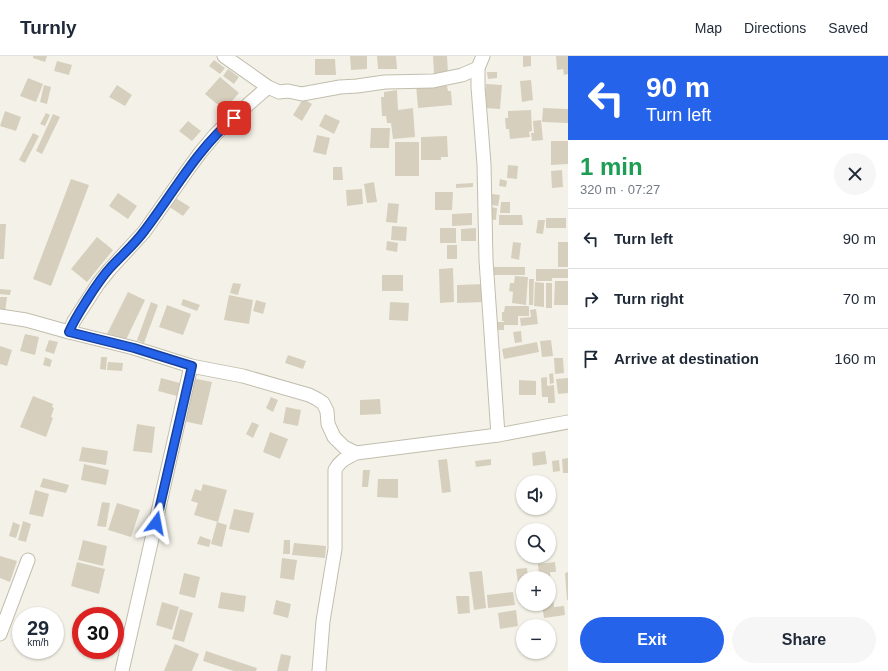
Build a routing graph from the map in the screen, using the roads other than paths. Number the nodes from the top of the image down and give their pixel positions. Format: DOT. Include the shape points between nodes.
graph roads {
  1 [pos="224,56"];
  2 [pos="483,56"];
  3 [pos="478,68"];
  4 [pos="268,87"];
  5 [pos="0,316"];
  6 [pos="69,332"];
  7 [pos="192,366"];
  8 [pos="568,422"];
  9 [pos="498,435"];
  10 [pos="356,453"];
  11 [pos="28,560"];
  12 [pos="0,634"];
  13 [pos="122,671"];
  14 [pos="319,671"];
  1 -- 4 [label="street"];
  2 -- 3 [label="street"];
  3 -- 4 [label="street" via="462,75 433,81 385,82 302,94 279,92"];
  3 -- 9 [label="street" via="486,260"];
  4 -- 6 [label="street" via="215,135 200,153 144,232 98,284"];
  5 -- 6 [label="street"];
  6 -- 7 [label="street"];
  7 -- 10 [label="street" via="243,376 309,395 323,403 334,437 344,447"];
  7 -- 13 [label="street"];
  8 -- 9 [label="street"];
  9 -- 10 [label="street"];
  10 -- 14 [label="street" via="338,464 335,470 335,549 323,621"];
  11 -- 12 [label="street"];
}
